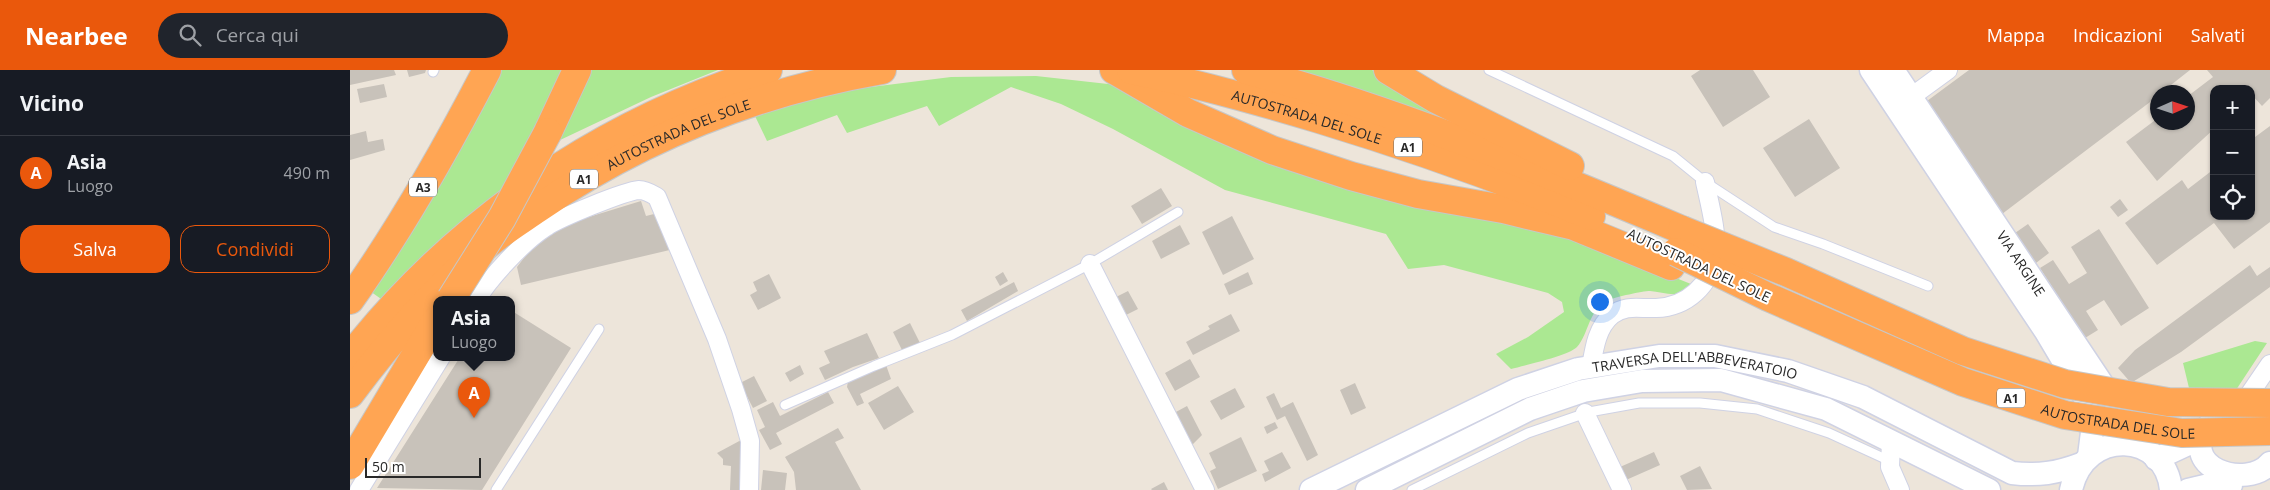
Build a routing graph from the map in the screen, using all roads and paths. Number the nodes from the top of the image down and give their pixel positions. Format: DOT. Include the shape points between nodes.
graph roads {
  1 [pos="473,70"];
  2 [pos="487,70"];
  3 [pos="577,70"];
  4 [pos="768,70"];
  5 [pos="882,70"];
  6 [pos="1114,70"];
  7 [pos="1131,70"];
  8 [pos="1246,70"];
  9 [pos="1388,70"];
  10 [pos="1489,70"];
  11 [pos="1871,70"];
  12 [pos="1893,70"];
  13 [pos="1948,70"];
  14 [pos="1911,98"];
  15 [pos="1705,182"];
  16 [pos="1178,212"];
  17 [pos="1679,242"];
  18 [pos="1090,264"];
  19 [pos="1928,286"];
  20 [pos="350,295"];
  21 [pos="452,296"];
  22 [pos="479,296"];
  23 [pos="350,300"];
  24 [pos="433,326"];
  25 [pos="599,329"];
  26 [pos="350,356"];
  27 [pos="439,361"];
  28 [pos="2270,364"];
  29 [pos="1591,367"];
  30 [pos="350,394"];
  31 [pos="785,405"];
  32 [pos="1585,413"];
  33 [pos="2266,414"];
  34 [pos="2201,438"];
  35 [pos="1890,451"];
  36 [pos="2154,457"];
  37 [pos="2085,460"];
  38 [pos="2270,464"];
  39 [pos="350,465"];
  40 [pos="2233,485"];
  41 [pos="359,490"];
  42 [pos="496,490"];
  43 [pos="748,490"];
  44 [pos="1205,490"];
  45 [pos="1311,490"];
  46 [pos="1367,490"];
  47 [pos="1412,490"];
  48 [pos="1622,490"];
  49 [pos="1900,490"];
  50 [pos="1989,490"];
  51 [pos="2071,490"];
  52 [pos="2171,490"];
  53 [pos="2188,490"];
  54 [pos="2263,490"];
  1 -- 20 [label="highway"];
  2 -- 23 [label="highway, A3" via="410,208"];
  3 -- 21 [label="highway, bridge" via="502,218"];
  4 -- 26 [label="highway, AUTOSTRADA DEL SOLE / A1" via="677,103 587,149 540,178 450,250"];
  5 -- 30 [label="highway, AUTOSTRADA DEL SOLE / A1" via="831,79 748,103 682,127 616,160 556,196 489,242 437,290 387,345"];
  6 -- 17 [label="highway" via="1188,113 1272,150 1350,176 1418,194 1574,226"];
  7 -- 17 [label="highway, AUTOSTRADA DEL SOLE / A1" via="1192,82 1373,136"];
  8 -- 17 [label="highway, AUTOSTRADA DEL SOLE / A1" via="1388,113 1581,187"];
  9 -- 17 [label="highway" via="1436,99 1612,187"];
  10 -- 15 [label="lane" via="1673,156"];
  11 -- 37 [label="street, VIA ARGINE" via="2046,332 2084,396 2092,432"];
  12 -- 14 [label="street, VIA ARGINE"];
  13 -- 14 [label="street"];
  14 -- 36 [label="street, VIA ARGINE"];
  15 -- 19 [label="lane" via="1774,227"];
  15 -- 29 [label="street" via="1715,254 1706,281 1695,295 1679,304 1657,308 1632,306 1614,314 1604,323 1596,340"];
  16 -- 18 [label="lane"];
  17 -- 33 [label="highway, AUTOSTRADA DEL SOLE / A1, bridge" via="1786,272 1963,350 2065,384 2168,402"];
  17 -- 33 [label="highway, AUTOSTRADA DEL SOLE / A1, bridge" via="1768,297 1963,382 2065,416 2182,433"];
  18 -- 31 [label="lane" via="952,335"];
  18 -- 44 [label="street"];
  22 -- 43 [label="street" via="486,284 545,227 638,190 657,197 717,339 741,409 750,441"];
  24 -- 39 [label="highway"];
  25 -- 42 [label="lane"];
  27 -- 41 [label="street"];
  28 -- 33 [label="street"];
  29 -- 37 [label="street, TRAVERSA DELL'ABBEVERATOIO" via="1659,356 1715,356 1788,371 1864,397 2012,473 2034,476 2057,473"];
  29 -- 45 [label="street, TRAVERSA DELL'ABBEVERATOIO" via="1518,388"];
  32 -- 35 [label="lane" via="1639,404 1700,403 1757,409"];
  32 -- 47 [label="lane" via="1528,433"];
  32 -- 48 [label="street"];
  33 -- 34 [label="street" via="2238,410 2225,412 2214,418"];
  34 -- 36 [label="street"];
  34 -- 40 [label="street" via="2200,456 2206,468 2215,478"];
  35 -- 46 [label="street, TRAVERSA DELL'ABBEVERATOIO" via="1826,409 1721,380 1642,381 1584,391 1530,408"];
  35 -- 49 [label="street" via="1890,467"];
  35 -- 50 [label="street, TRAVERSA DELL'ABBEVERATOIO"];
  36 -- 37 [label="street, TRAVERSA DELL'ABBEVERATOIO" via="2138,447 2121,444 2104,447"];
  36 -- 52 [label="street, VIA ARGINE" via="2164,467"];
  37 -- 51 [label="street, VIA ARGINE"];
  38 -- 40 [label="street" via="2257,479"];
  40 -- 53 [label="street" via="2209,484"];
  40 -- 54 [label="street"];
}
